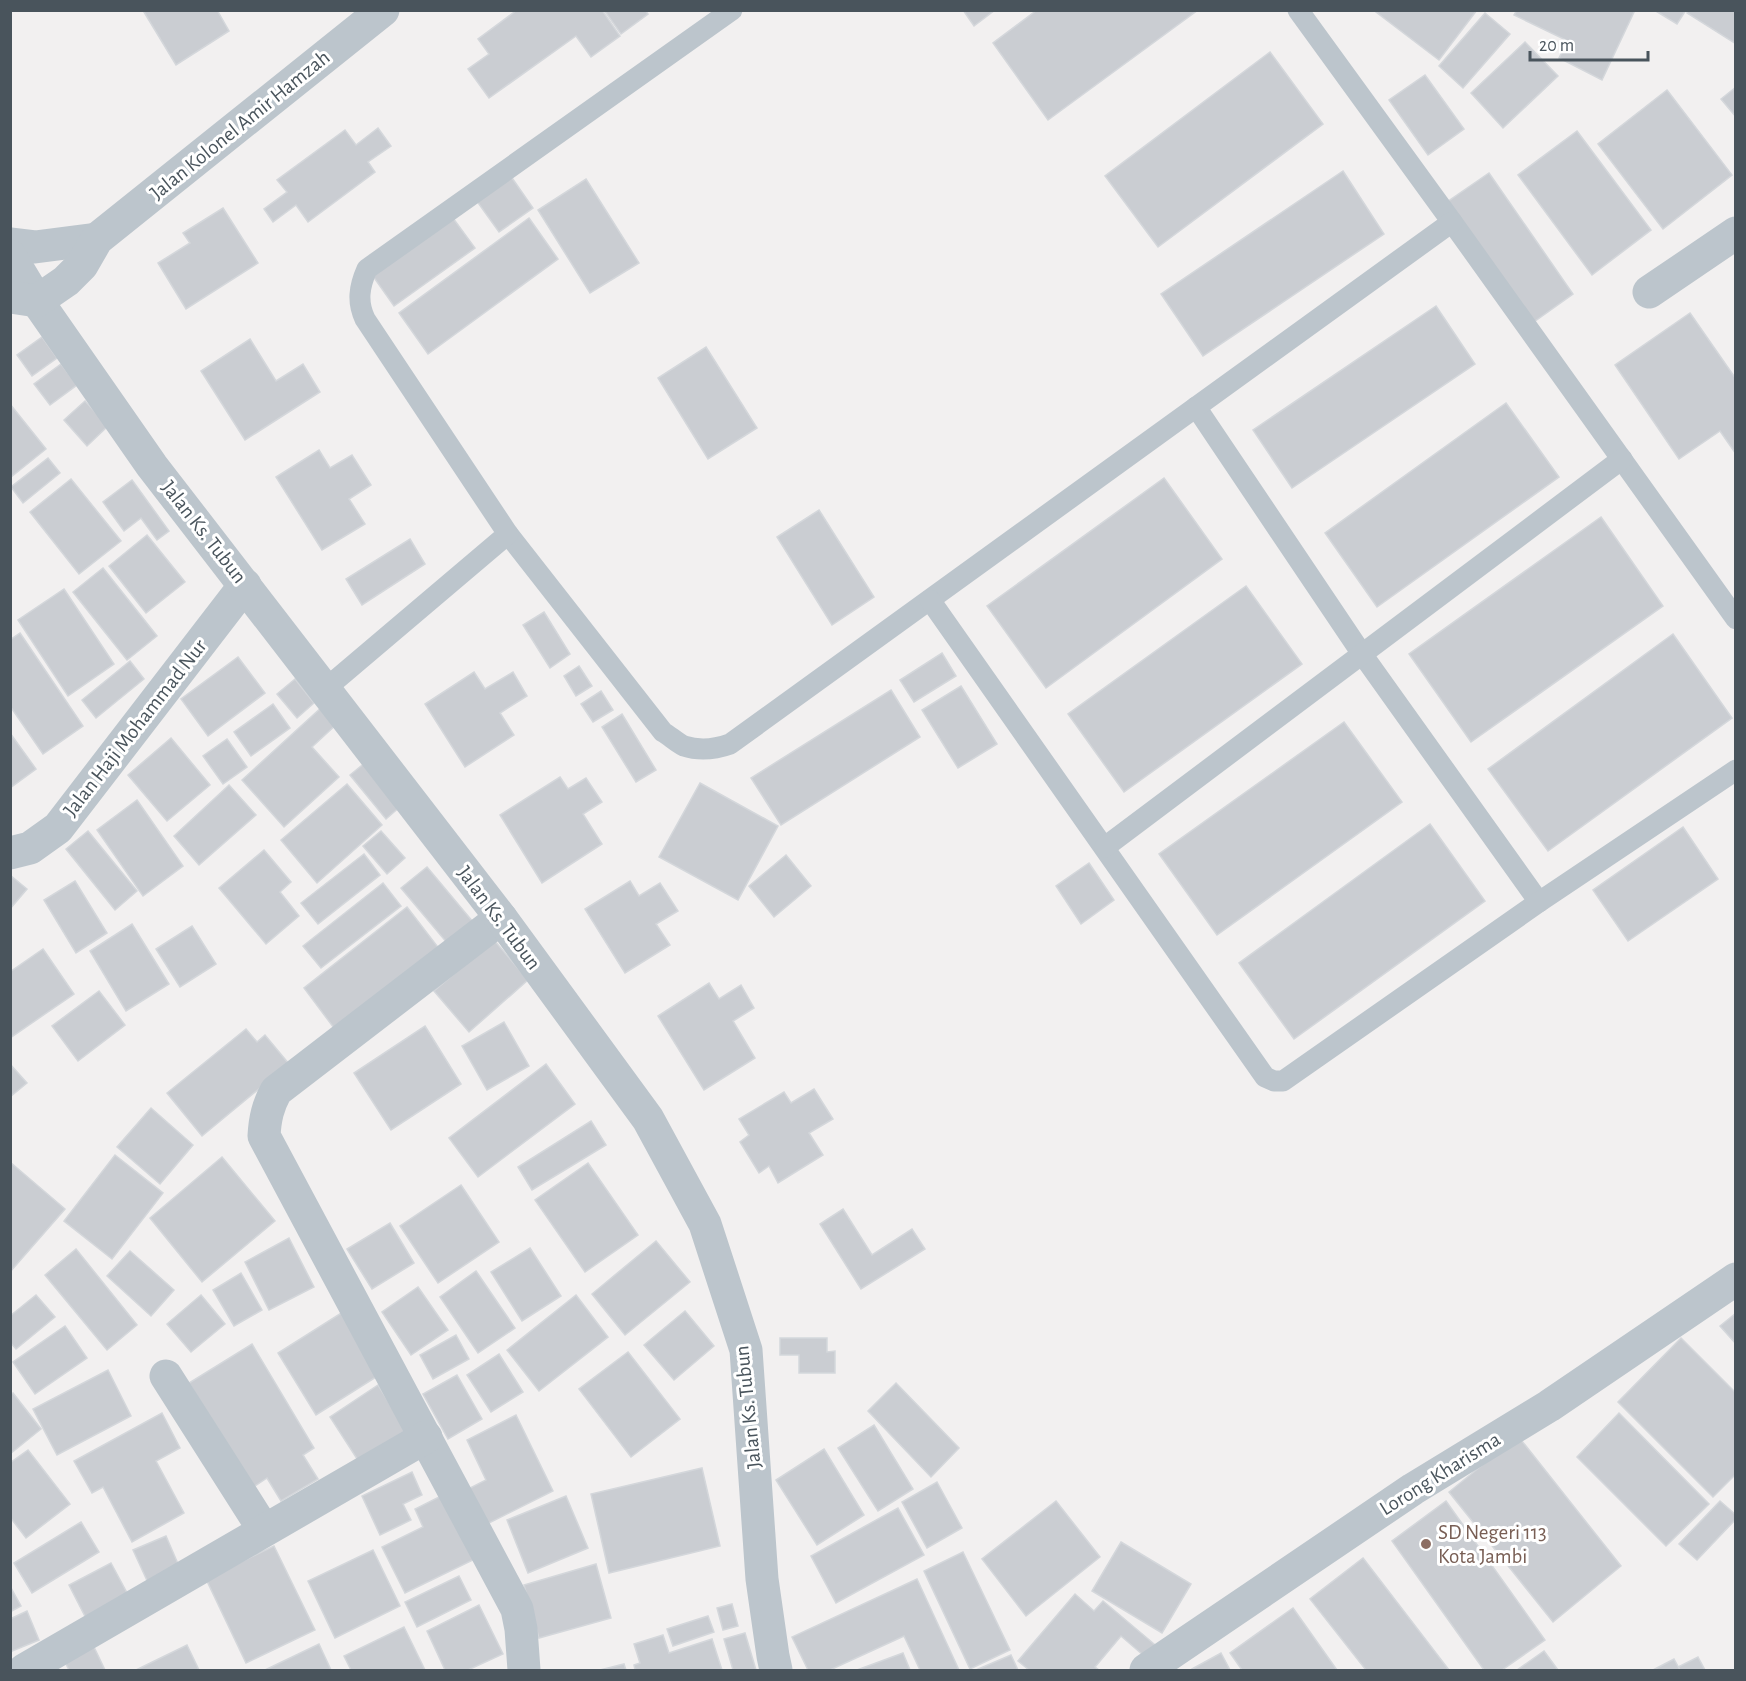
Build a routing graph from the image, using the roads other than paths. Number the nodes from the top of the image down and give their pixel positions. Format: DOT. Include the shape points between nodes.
graph roads {
  1 [pos="732,10"];
  2 [pos="1299,10"];
  3 [pos="381,11"];
  4 [pos="1452,222"];
  5 [pos="1736,233"];
  6 [pos="97,239"];
  7 [pos="10,244"];
  8 [pos="10,256"];
  9 [pos="1649,292"];
  10 [pos="24,299"];
  11 [pos="1196,407"];
  12 [pos="1622,459"];
  13 [pos="508,534"];
  14 [pos="245,585"];
  15 [pos="930,600"];
  16 [pos="1736,619"];
  17 [pos="1362,654"];
  18 [pos="324,690"];
  19 [pos="1736,770"];
  20 [pos="1105,847"];
  21 [pos="10,853"];
  22 [pos="1539,902"];
  23 [pos="501,918"];
  24 [pos="1736,1279"];
  25 [pos="166,1376"];
  26 [pos="426,1437"];
  27 [pos="264,1530"];
  28 [pos="24,1671"];
  29 [pos="524,1671"];
  30 [pos="776,1671"];
  31 [pos="1146,1671"];
  1 -- 13 [label="lane" via="367,269 361,281 360,307 365,319"];
  2 -- 4 [label="lane"];
  3 -- 6 [label="street, Jalan Kolonel Amir Hamzah"];
  4 -- 11 [label="lane"];
  4 -- 12 [label="lane"];
  5 -- 9 [label="street"];
  6 -- 7 [label="street" via="35,247"];
  6 -- 10 [label="street, Jalan Kolonel Amir Hamzah" via="82,265 66,281"];
  8 -- 10 [label="street, Jalan Ks. Tubun"];
  10 -- 14 [label="street, Jalan Ks. Tubun"];
  11 -- 15 [label="lane"];
  11 -- 17 [label="lane"];
  12 -- 16 [label="lane"];
  12 -- 17 [label="lane"];
  13 -- 15 [label="lane" via="663,732 683,746 716,748 730,744"];
  13 -- 18 [label="lane"];
  14 -- 18 [label="street, Jalan Ks. Tubun"];
  14 -- 21 [label="street, Jalan Haji Mohammad Nur" via="58,828 30,848"];
  15 -- 20 [label="lane"];
  17 -- 20 [label="lane"];
  17 -- 22 [label="lane"];
  18 -- 23 [label="street, Jalan Ks. Tubun"];
  19 -- 22 [label="lane"];
  20 -- 22 [label="lane" via="1265,1077 1274,1081 1283,1081"];
  23 -- 26 [label="street" via="276,1090 265,1116 264,1136 273,1154"];
  23 -- 30 [label="street, Jalan Ks. Tubun" via="648,1119 705,1224 746,1350 762,1579"];
  24 -- 31 [label="street, Lorong Kharisma" via="1549,1406 1413,1489"];
  25 -- 27 [label="street"];
  26 -- 27 [label="street"];
  26 -- 29 [label="street" via="518,1609"];
  27 -- 28 [label="street"];
}
